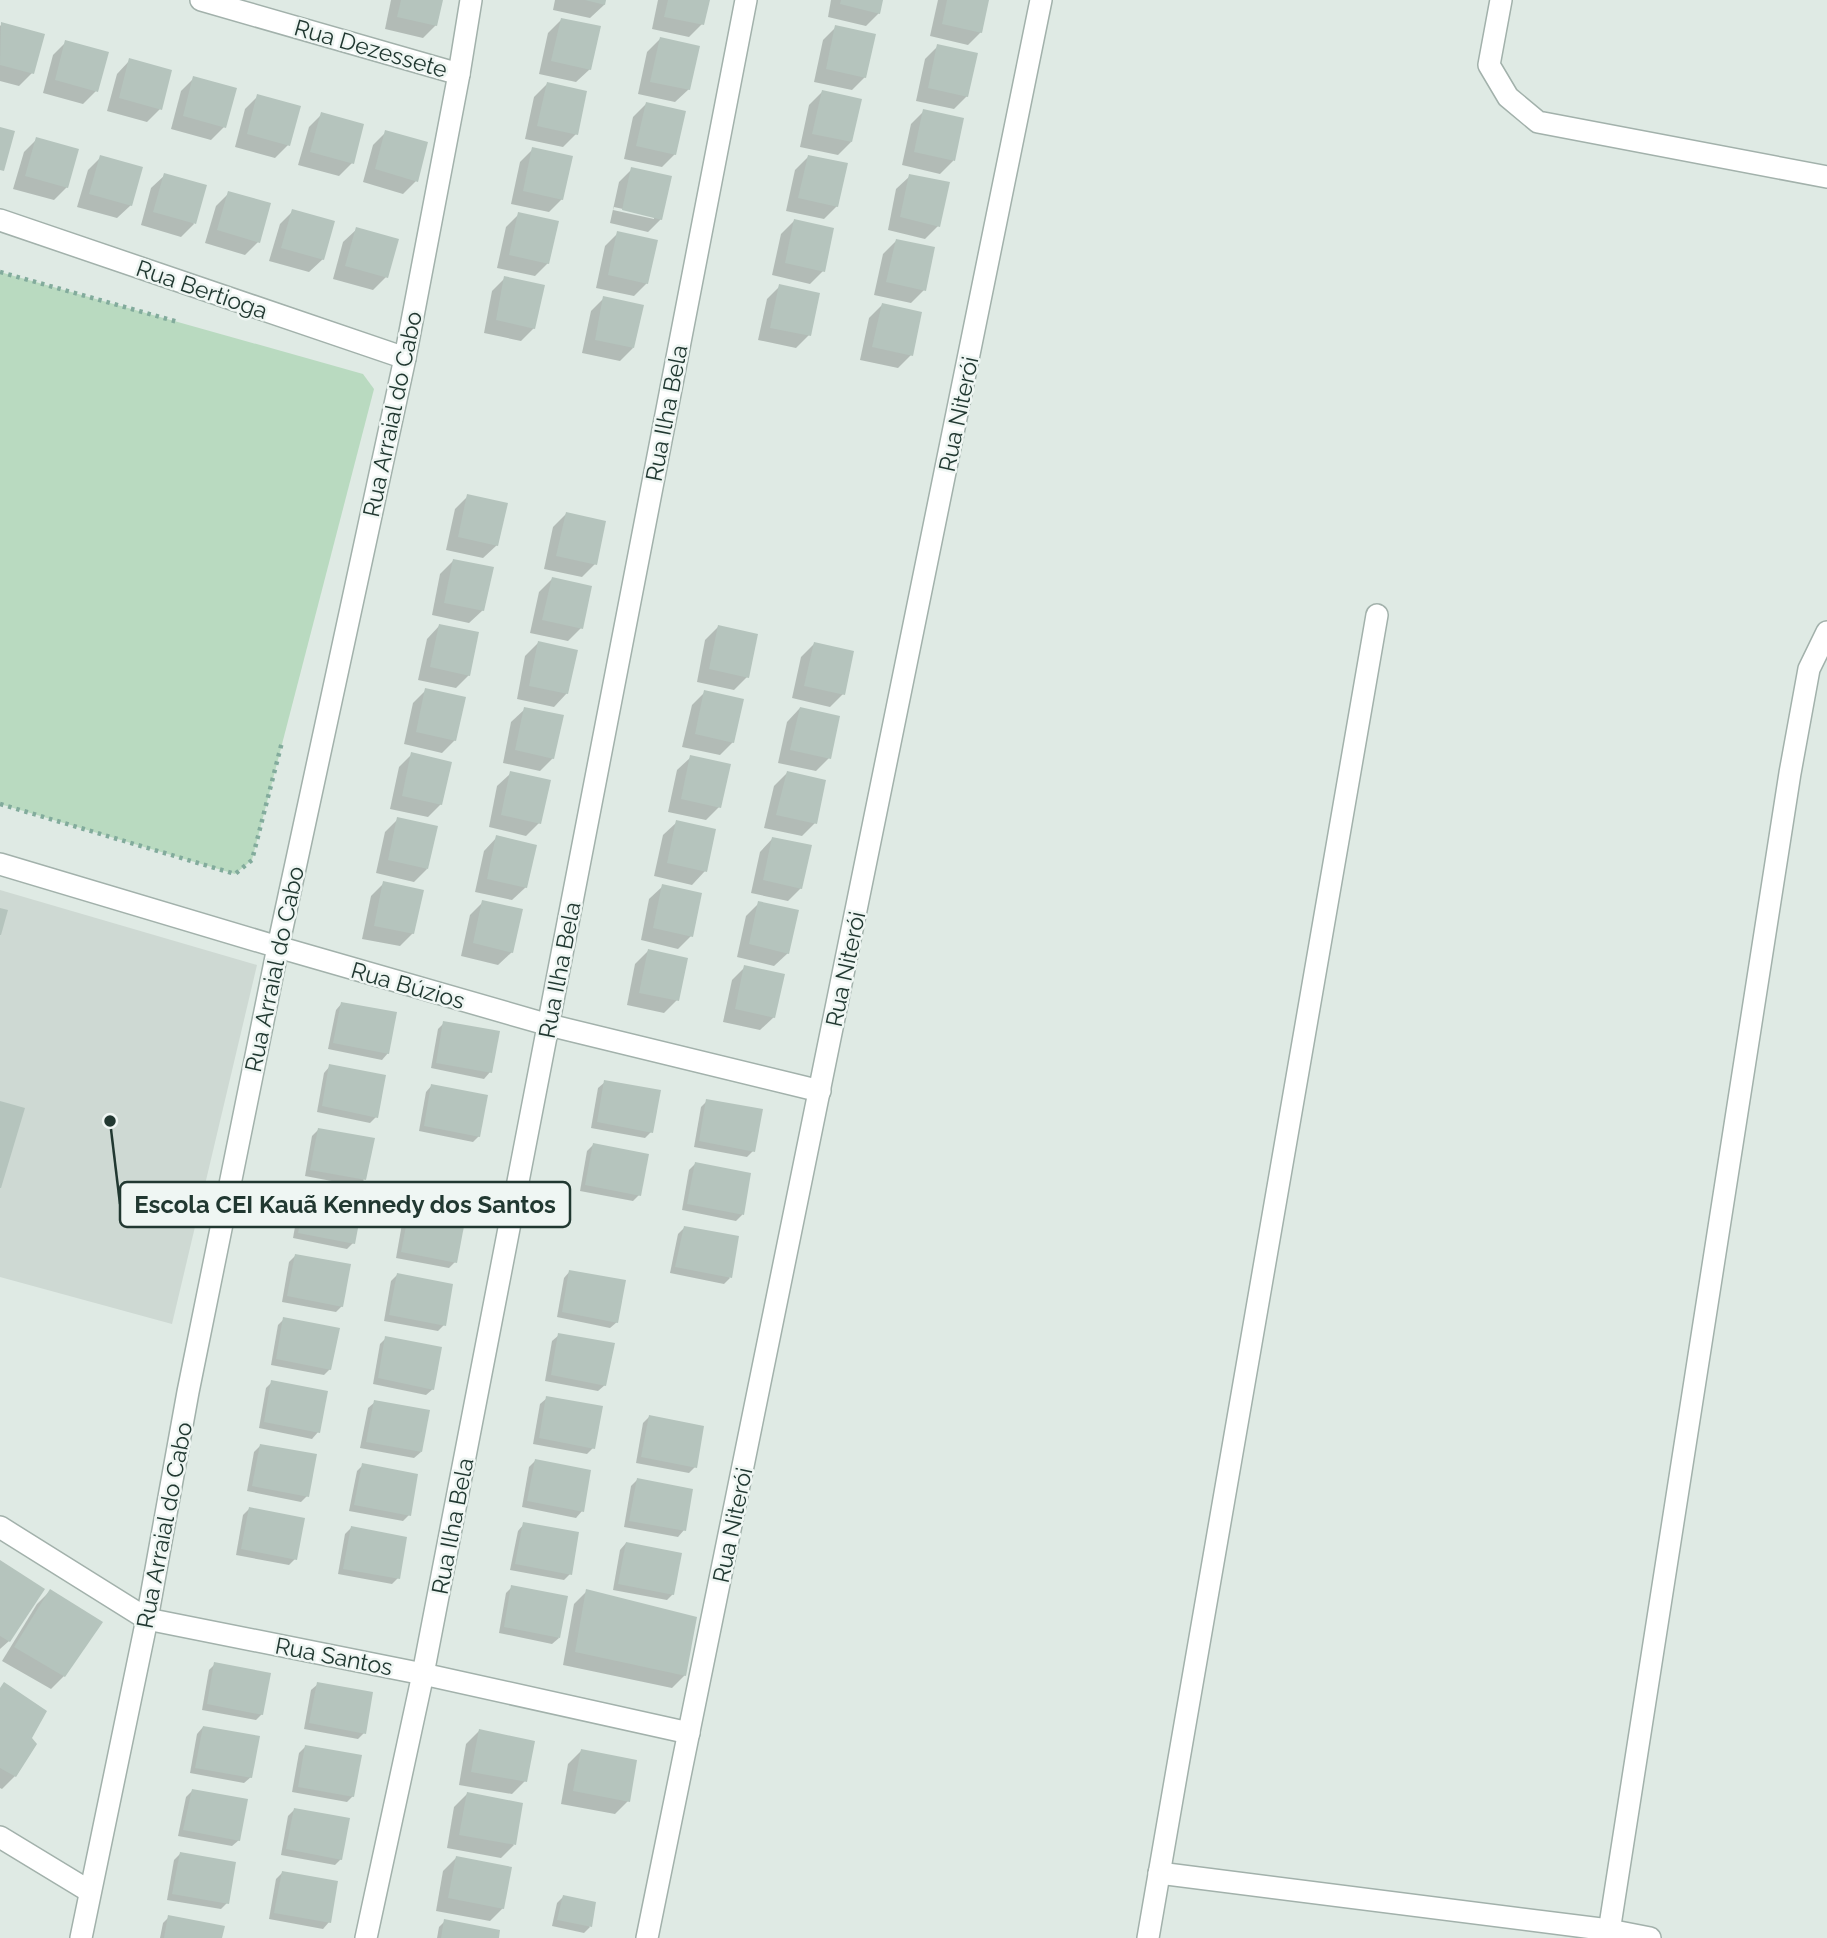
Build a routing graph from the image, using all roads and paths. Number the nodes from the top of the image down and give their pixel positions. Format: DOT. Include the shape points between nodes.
graph roads {
  1 [pos="201,0"];
  2 [pos="471,0"];
  3 [pos="746,0"];
  4 [pos="1041,0"];
  5 [pos="1501,0"];
  6 [pos="459,74"];
  7 [pos="1827,177"];
  8 [pos="0,220"];
  9 [pos="0,272"];
  10 [pos="188,325"];
  11 [pos="405,358"];
  12 [pos="1377,614"];
  13 [pos="1827,632"];
  14 [pos="283,738"];
  15 [pos="0,804"];
  16 [pos="0,864"];
  17 [pos="278,947"];
  18 [pos="549,1025"];
  19 [pos="820,1091"];
  20 [pos="0,1527"];
  21 [pos="147,1619"];
  22 [pos="423,1674"];
  23 [pos="689,1733"];
  24 [pos="0,1837"];
  25 [pos="1159,1873"];
  26 [pos="89,1891"];
  27 [pos="1608,1934"];
  28 [pos="81,1938"];
  29 [pos="366,1938"];
  30 [pos="647,1938"];
  31 [pos="1148,1938"];
  32 [pos="1650,1938"];
  1 -- 6 [label="street, Rua Dezessete"];
  2 -- 6 [label="street, Rua Arraial do Cabo"];
  3 -- 18 [label="street, Rua Ilha Bela"];
  4 -- 19 [label="street, Rua Niterói"];
  5 -- 7 [label="street" via="1489,65 1508,97 1538,122"];
  6 -- 11 [label="street, Rua Arraial do Cabo"];
  8 -- 11 [label="street, Rua Bertioga"];
  9 -- 10 [label="path"];
  11 -- 17 [label="street, Rua Arraial do Cabo"];
  12 -- 25 [label="street"];
  13 -- 27 [label="street" via="1809,668 1790,773"];
  14 -- 15 [label="path" via="252,860 235,874"];
  16 -- 17 [label="street, Rua Búzios"];
  17 -- 18 [label="street, Rua Búzios"];
  17 -- 21 [label="street, Rua Arraial do Cabo"];
  18 -- 19 [label="street, Rua Búzios"];
  18 -- 22 [label="street, Rua Ilha Bela"];
  19 -- 23 [label="street, Rua Niterói"];
  20 -- 21 [label="street, Rua Santos"];
  21 -- 22 [label="street, Rua Santos"];
  21 -- 26 [label="street, Rua Arraial do Cabo"];
  22 -- 23 [label="street, Rua Santos"];
  22 -- 29 [label="street, Rua Ilha Bela"];
  23 -- 30 [label="street, Rua Niterói"];
  24 -- 26 [label="street"];
  25 -- 27 [label="street"];
  25 -- 31 [label="street"];
  26 -- 28 [label="street, Rua Arraial do Cabo"];
  27 -- 32 [label="street"];
}
